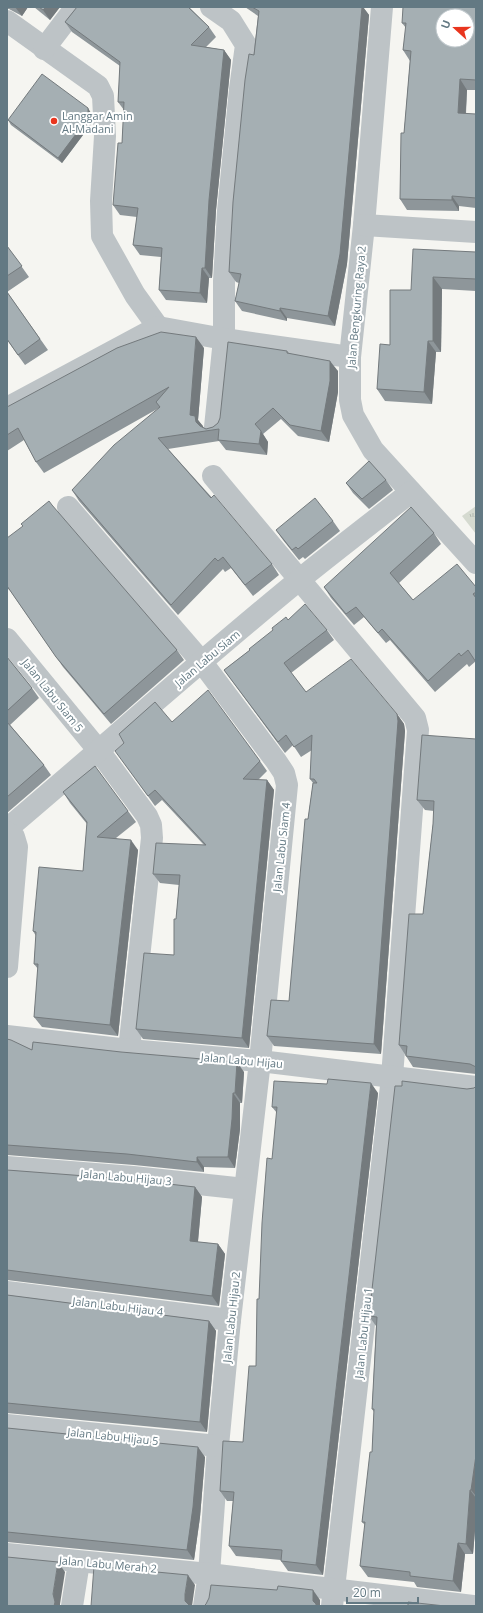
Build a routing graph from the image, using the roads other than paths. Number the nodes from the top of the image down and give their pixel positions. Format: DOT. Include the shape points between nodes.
graph roads {
  1 [pos="76,7"];
  2 [pos="210,7"];
  3 [pos="382,7"];
  4 [pos="7,21"];
  5 [pos="44,49"];
  6 [pos="364,225"];
  7 [pos="476,232"];
  8 [pos="158,327"];
  9 [pos="224,339"];
  10 [pos="350,357"];
  11 [pos="9,401"];
  12 [pos="215,427"];
  13 [pos="213,476"];
  14 [pos="411,492"];
  15 [pos="68,507"];
  16 [pos="476,563"];
  17 [pos="300,579"];
  18 [pos="7,639"];
  19 [pos="14,662"];
  20 [pos="201,662"];
  21 [pos="99,752"];
  22 [pos="7,829"];
  23 [pos="7,832"];
  24 [pos="7,967"];
  25 [pos="7,1036"];
  26 [pos="129,1050"];
  27 [pos="260,1060"];
  28 [pos="392,1077"];
  29 [pos="476,1087"];
  30 [pos="7,1168"];
  31 [pos="245,1189"];
  32 [pos="7,1292"];
  33 [pos="230,1320"];
  34 [pos="7,1426"];
  35 [pos="218,1446"];
  36 [pos="7,1554"];
  37 [pos="78,1562"];
  38 [pos="209,1574"];
  39 [pos="333,1598"];
  40 [pos="72,1606"];
  41 [pos="204,1606"];
  42 [pos="473,1606"];
  1 -- 5 [label="street"];
  2 -- 9 [label="street" via="231,21 246,45 228,211"];
  3 -- 6 [label="street, Jalan Bengkuring Raya 2"];
  4 -- 5 [label="street"];
  5 -- 8 [label="street" via="98,86 103,96 105,136 102,236 135,295"];
  6 -- 7 [label="street"];
  6 -- 10 [label="street, Jalan Bengkuring Raya 2"];
  8 -- 9 [label="street"];
  8 -- 11 [label="street"];
  9 -- 10 [label="street"];
  9 -- 12 [label="street"];
  10 -- 14 [label="street, Jalan Bengkuring Raya 2" via="350,400 353,415 373,450"];
  13 -- 17 [label="street, Jalan Labu Hijau 1"];
  14 -- 16 [label="street, Jalan Bengkuring Raya 2"];
  14 -- 17 [label="street, Jalan Labu Siam"];
  15 -- 20 [label="street, Jalan Labu Siam 4"];
  17 -- 20 [label="street, Jalan Labu Siam"];
  17 -- 28 [label="street, Jalan Labu Hijau 1" via="415,718 416,746"];
  18 -- 19 [label="street, Jalan Labu Siam 5"];
  19 -- 21 [label="street, Jalan Labu Siam 5"];
  20 -- 21 [label="street, Jalan Labu Siam"];
  20 -- 27 [label="street, Jalan Labu Siam 4" via="276,761 284,773 287,785"];
  21 -- 22 [label="street, Jalan Labu Siam"];
  21 -- 26 [label="street, Jalan Labu Siam 5" via="151,825 152,838"];
  23 -- 24 [label="street" via="14,837 17,847"];
  25 -- 26 [label="street, Jalan Labu Hijau"];
  26 -- 27 [label="street, Jalan Labu Hijau"];
  27 -- 28 [label="street, Jalan Labu Hijau"];
  27 -- 31 [label="street, Jalan Labu Hijau 2"];
  28 -- 29 [label="street, Jalan Labu Hijau"];
  28 -- 39 [label="street, Jalan Labu Hijau 1"];
  30 -- 31 [label="street, Jalan Labu Hijau 3" via="133,1177"];
  31 -- 33 [label="street, Jalan Labu Hijau 2"];
  32 -- 33 [label="street, Jalan Labu Hijau 4"];
  33 -- 35 [label="street, Jalan Labu Hijau 2"];
  34 -- 35 [label="street, Jalan Labu Hijau 5"];
  35 -- 38 [label="street, Jalan Labu Hijau 2"];
  36 -- 37 [label="street, Jalan Labu Merah 2"];
  37 -- 38 [label="street, Jalan Labu Merah 2"];
  37 -- 40 [label="street"];
  38 -- 39 [label="street, Jalan Labu Merah 2"];
  38 -- 41 [label="street, Jalan Labu Hijau 2"];
  39 -- 42 [label="street, Jalan Labu Merah 2"];
}
